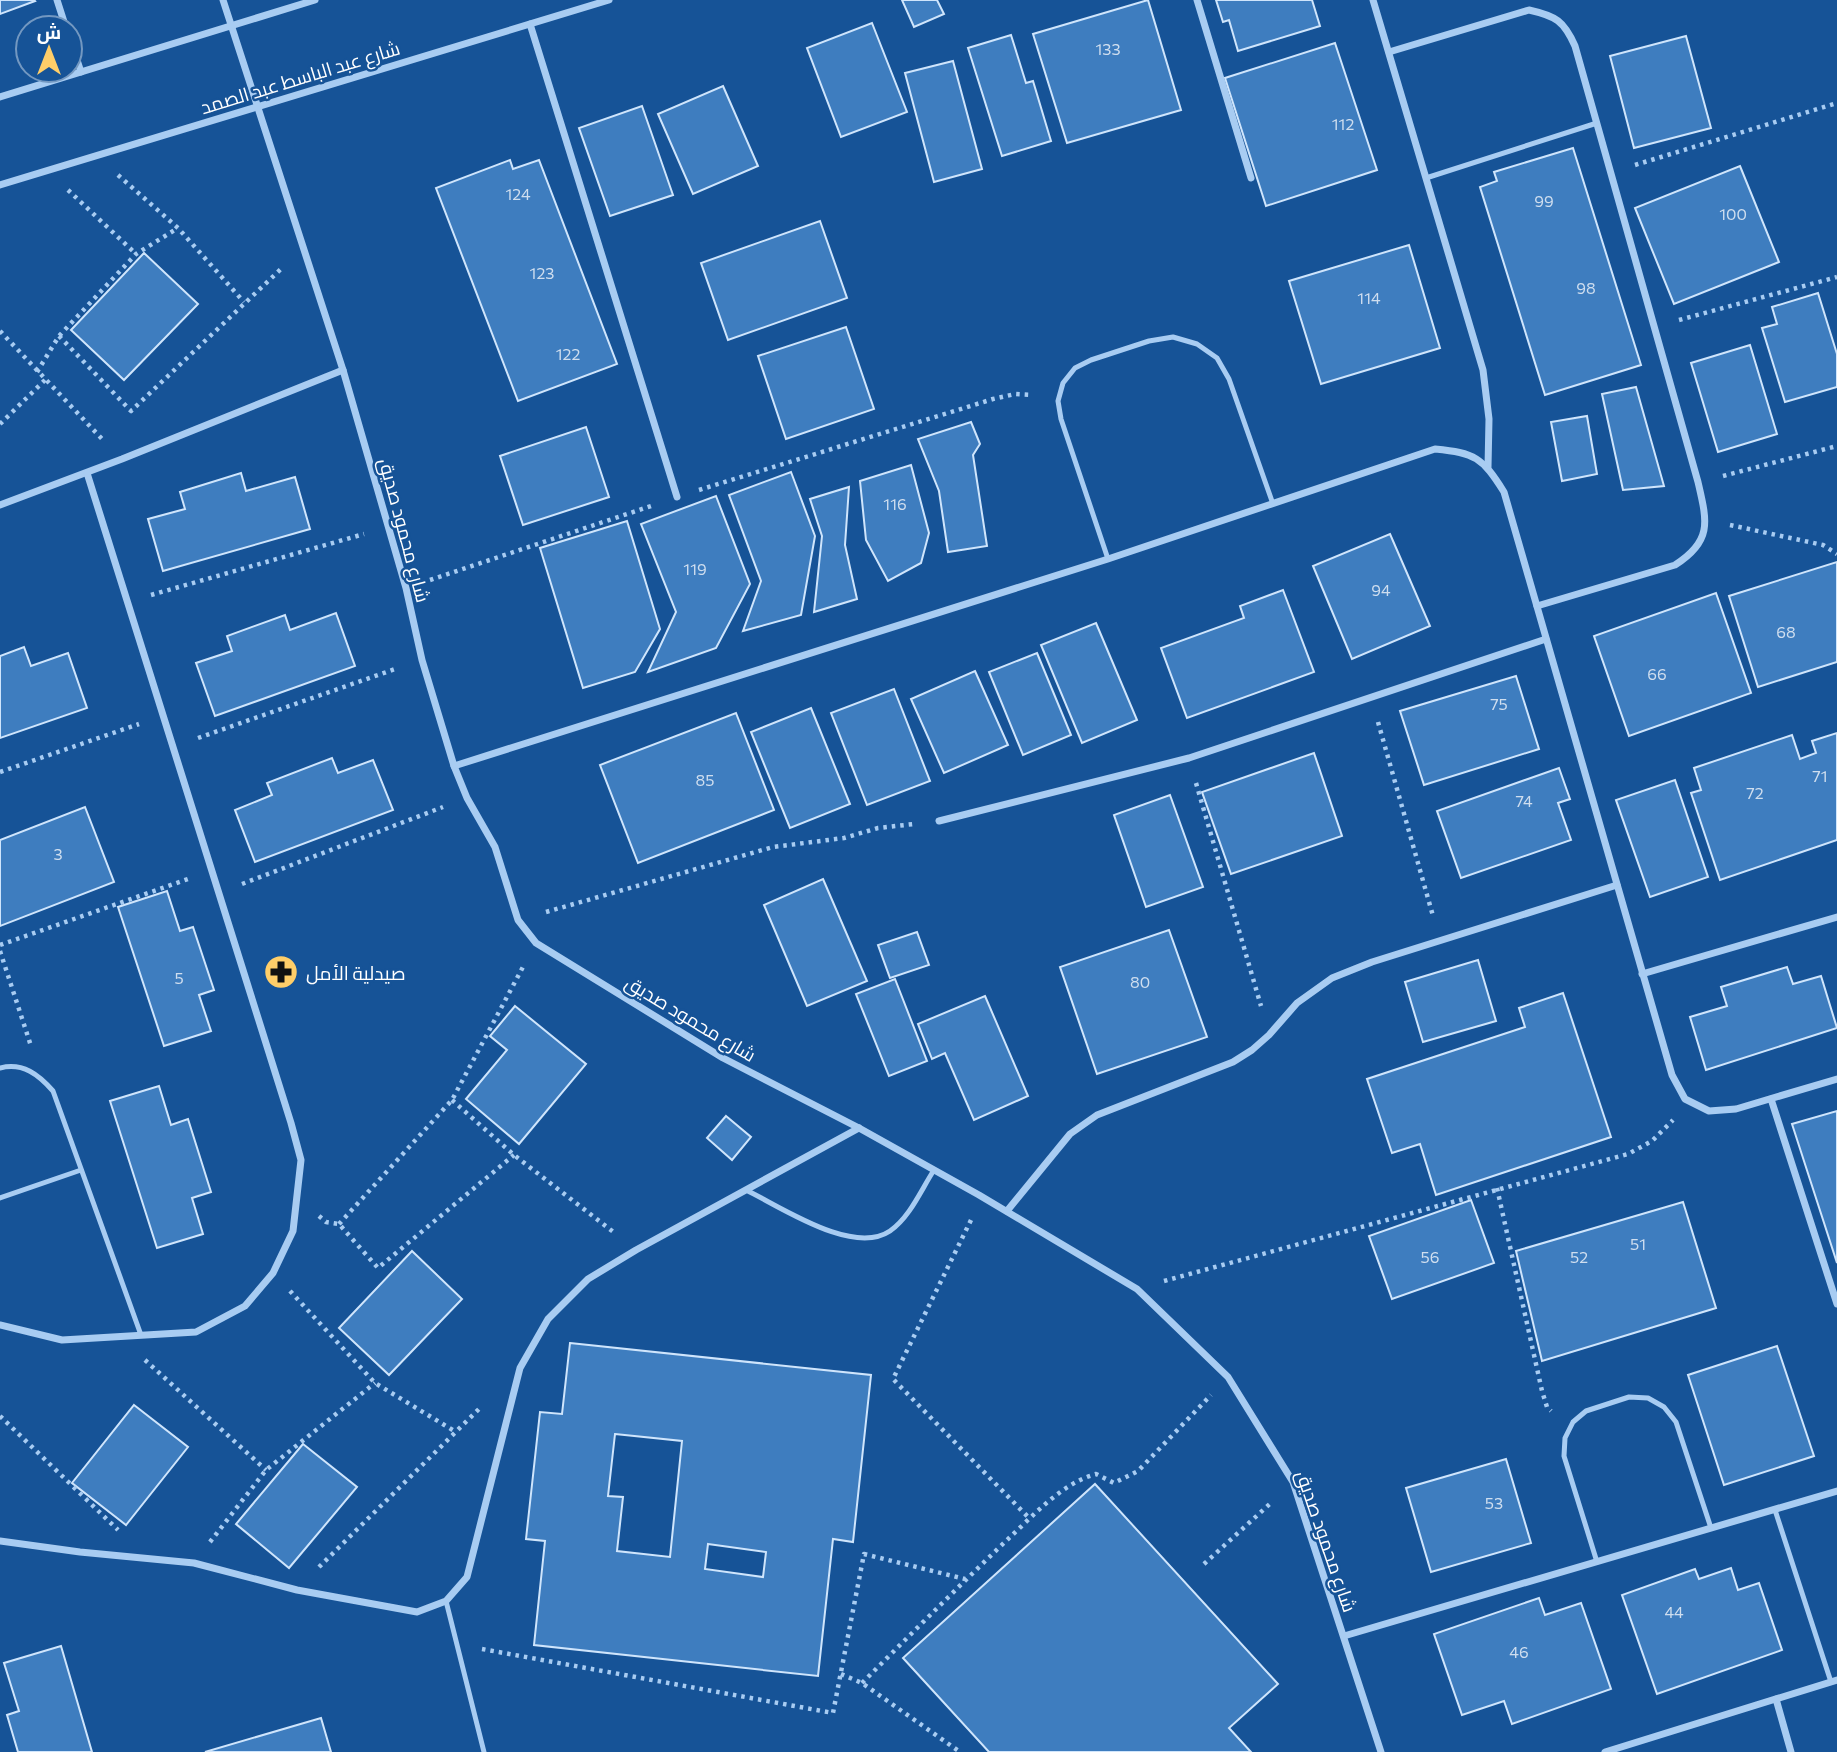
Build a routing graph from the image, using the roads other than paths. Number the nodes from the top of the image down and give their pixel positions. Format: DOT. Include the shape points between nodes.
graph roads {
  1 [pos="223,0"];
  2 [pos="315,0"];
  3 [pos="609,0"];
  4 [pos="1197,0"];
  5 [pos="1373,0"];
  6 [pos="530,23"];
  7 [pos="231,26"];
  8 [pos="1389,52"];
  9 [pos="84,71"];
  10 [pos="42,84"];
  11 [pos="0,97"];
  12 [pos="256,107"];
  13 [pos="1597,123"];
  14 [pos="1251,178"];
  15 [pos="1426,178"];
  16 [pos="0,185"];
  17 [pos="343,370"];
  18 [pos="1488,467"];
  19 [pos="87,473"];
  20 [pos="677,497"];
  21 [pos="1273,504"];
  22 [pos="0,505"];
  23 [pos="1108,559"];
  24 [pos="1537,606"];
  25 [pos="1546,639"];
  26 [pos="454,766"];
  27 [pos="939,821"];
  28 [pos="1617,885"];
  29 [pos="1837,917"];
  30 [pos="1643,974"];
  31 [pos="0,1068"];
  32 [pos="1837,1079"];
  33 [pos="1771,1099"];
  34 [pos="859,1128"];
  35 [pos="81,1170"];
  36 [pos="934,1170"];
  37 [pos="746,1190"];
  38 [pos="0,1199"];
  39 [pos="1007,1211"];
  40 [pos="1837,1304"];
  41 [pos="0,1325"];
  42 [pos="141,1335"];
  43 [pos="1837,1491"];
  44 [pos="1775,1510"];
  45 [pos="1711,1528"];
  46 [pos="0,1541"];
  47 [pos="1597,1562"];
  48 [pos="446,1601"];
  49 [pos="1344,1636"];
  50 [pos="1834,1681"];
  51 [pos="1776,1699"];
  52 [pos="484,1752"];
  53 [pos="1381,1752"];
  54 [pos="1605,1752"];
  55 [pos="1791,1752"];
  1 -- 7 [label="street, شارع محمود صديق"];
  2 -- 7 [label="street"];
  3 -- 6 [label="street, شارع عبد الباسط عبد الصمد"];
  4 -- 14 [label="street"];
  5 -- 8 [label="street"];
  6 -- 12 [label="street, شارع عبد الباسط عبد الصمد"];
  6 -- 20 [label="street"];
  7 -- 9 [label="street"];
  7 -- 12 [label="street, شارع محمود صديق"];
  8 -- 13 [label="street" via="1529,10 1550,14 1566,27 1575,46"];
  8 -- 15 [label="street"];
  10 -- 11 [label="street"];
  12 -- 16 [label="street, شارع عبد الباسط عبد الصمد"];
  12 -- 17 [label="street, شارع محمود صديق"];
  13 -- 15 [label="lane"];
  13 -- 24 [label="street" via="1706,519 1703,538 1692,554 1675,565"];
  15 -- 18 [label="street" via="1483,370"];
  17 -- 19 [label="street"];
  17 -- 26 [label="street, شارع محمود صديق"];
  18 -- 21 [label="street" via="1464,452 1435,449"];
  18 -- 24 [label="street" via="1504,492"];
  19 -- 22 [label="street"];
  19 -- 42 [label="street" via="301,1160 293,1231 273,1273 245,1306 196,1332"];
  21 -- 23 [label="street"];
  21 -- 23 [label="lane" via="1229,379 1217,358 1197,344 1173,337 1091,359 1075,368 1063,383 1058,401"];
  23 -- 26 [label="street"];
  24 -- 25 [label="street"];
  25 -- 27 [label="street" via="1189,758"];
  25 -- 28 [label="street"];
  26 -- 34 [label="street, شارع محمود صديق" via="495,847 518,920 536,943 723,1058"];
  28 -- 30 [label="street"];
  28 -- 39 [label="street" via="1332,978 1297,1003 1269,1035 1233,1062 1097,1115 1070,1134"];
  29 -- 30 [label="street"];
  30 -- 33 [label="street" via="1672,1075 1685,1099 1709,1111"];
  31 -- 35 [label="lane" via="25,1068 53,1091"];
  32 -- 33 [label="street"];
  33 -- 40 [label="street"];
  34 -- 36 [label="street, شارع محمود صديق"];
  34 -- 37 [label="street"];
  35 -- 38 [label="lane"];
  35 -- 42 [label="lane"];
  36 -- 37 [label="lane" via="909,1211 889,1231 862,1240 833,1233"];
  36 -- 39 [label="street, شارع محمود صديق"];
  37 -- 48 [label="street" via="588,1279 548,1319 520,1368 467,1577"];
  39 -- 49 [label="street, شارع محمود صديق" via="1137,1289 1228,1377 1293,1482"];
  41 -- 42 [label="street" via="62,1340"];
  43 -- 44 [label="street"];
  44 -- 45 [label="street"];
  44 -- 50 [label="lane"];
  45 -- 47 [label="street"];
  45 -- 47 [label="lane" via="1676,1422 1664,1407 1648,1398 1629,1397 1586,1411 1573,1422 1565,1438 1564,1456"];
  46 -- 48 [label="street" via="194,1563 297,1590 417,1612"];
  47 -- 49 [label="street"];
  48 -- 52 [label="lane"];
  49 -- 53 [label="street, شارع محمود صديق"];
  50 -- 51 [label="street"];
  51 -- 54 [label="street"];
  51 -- 55 [label="street"];
}
